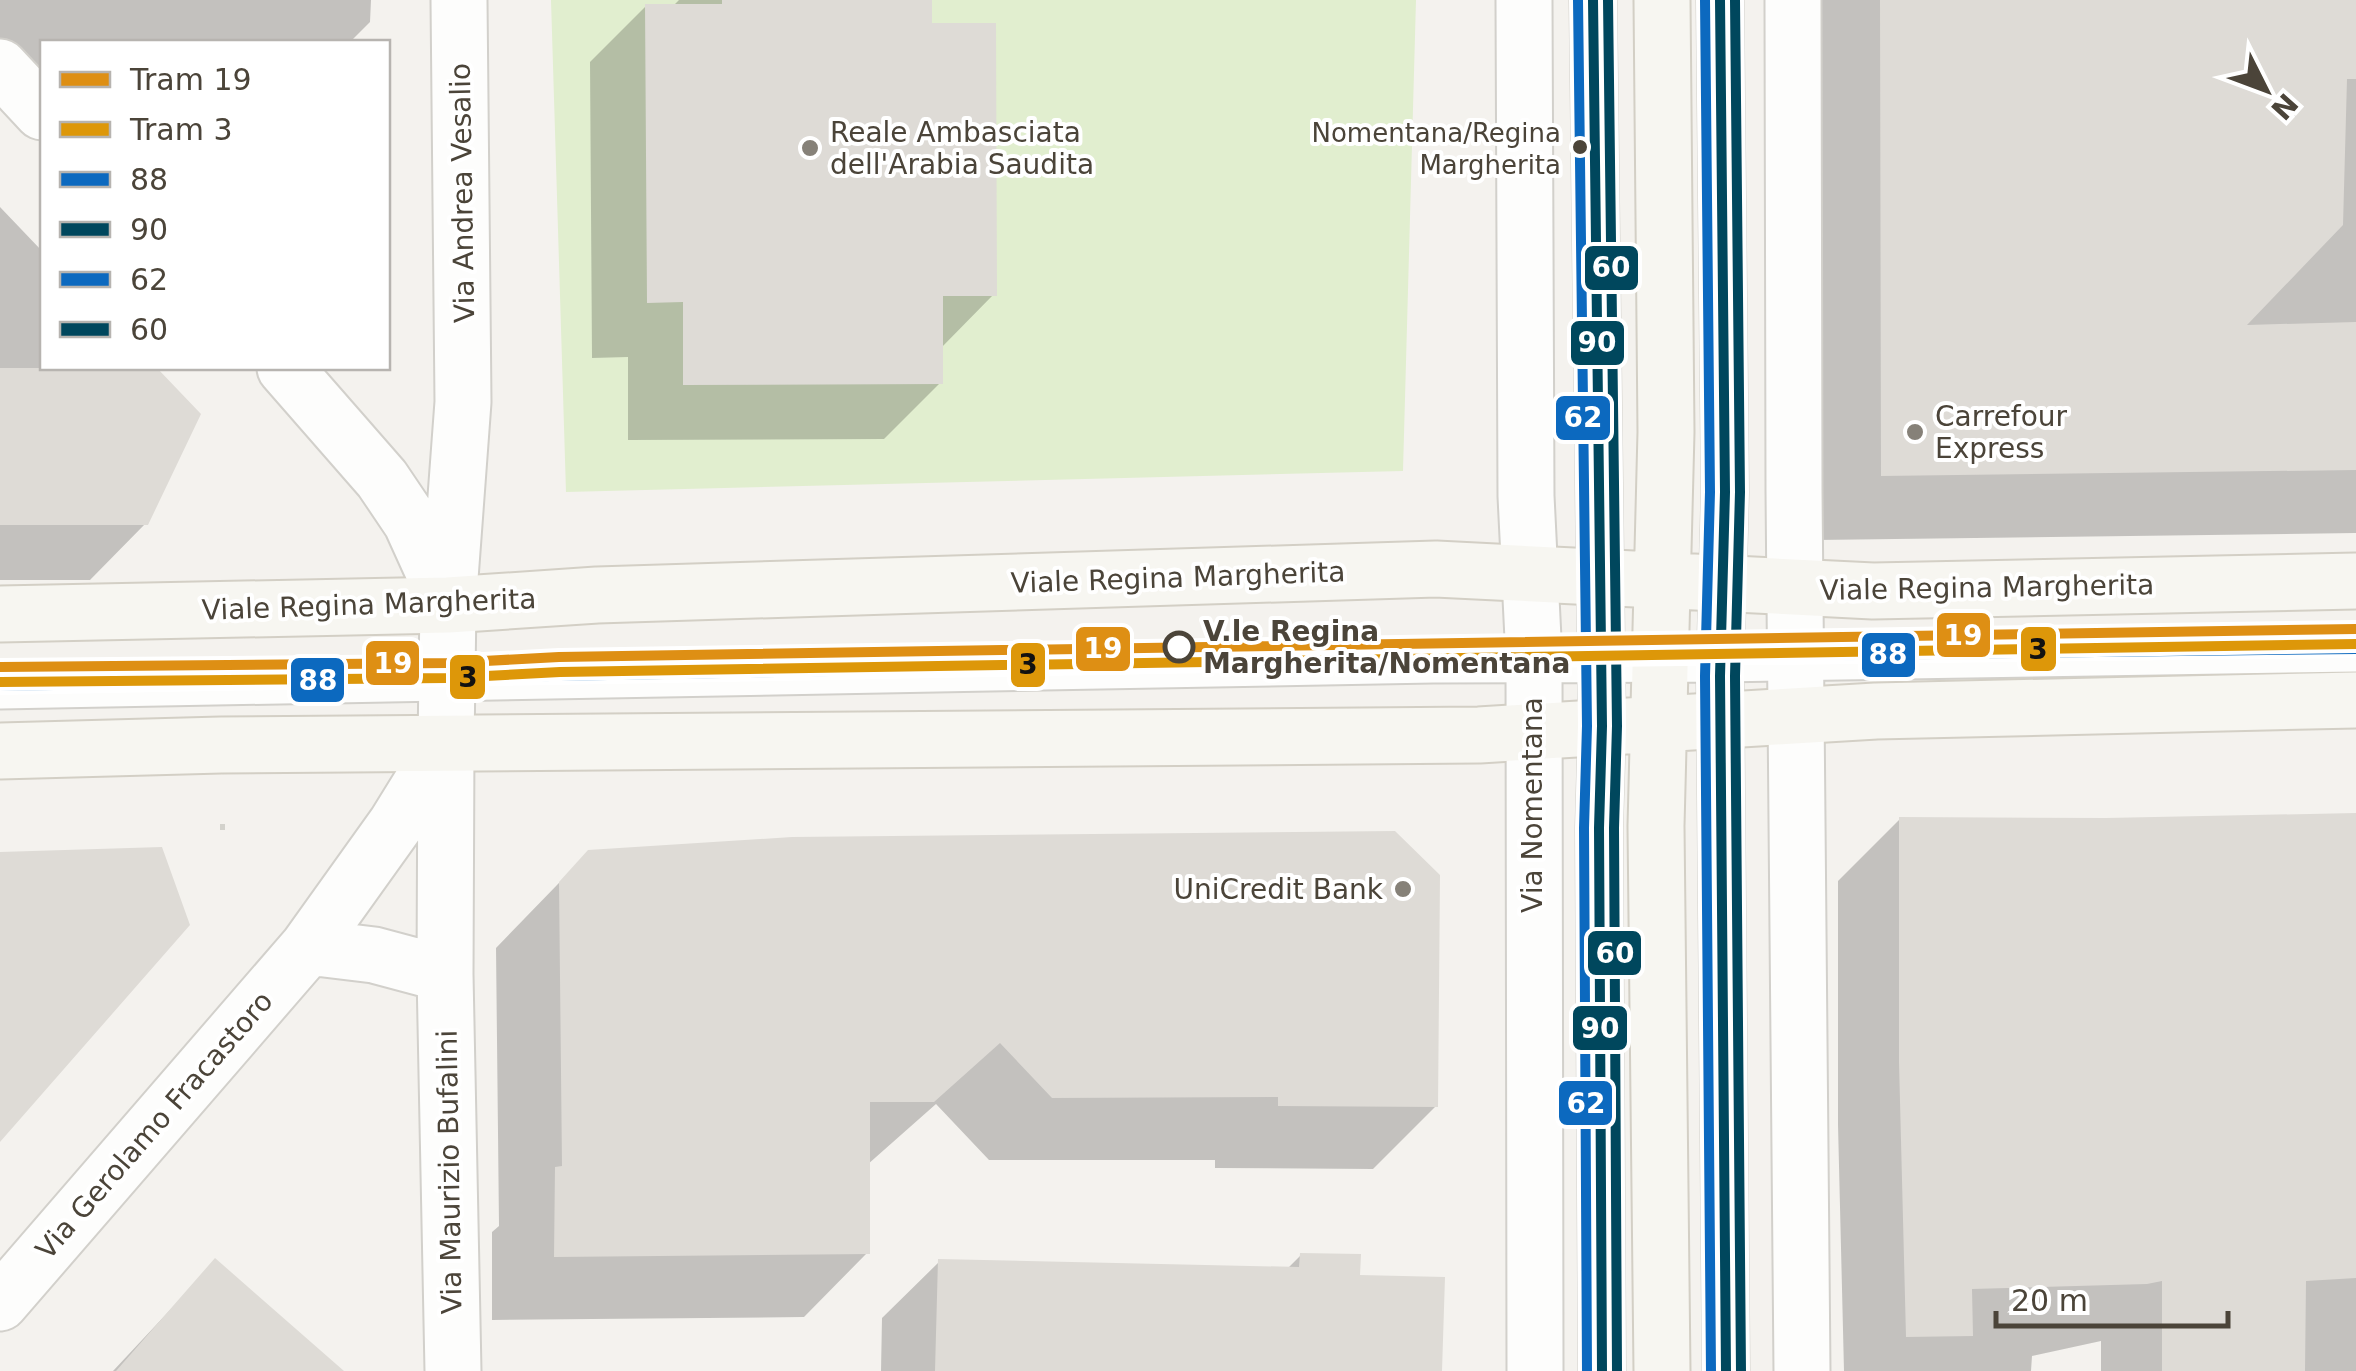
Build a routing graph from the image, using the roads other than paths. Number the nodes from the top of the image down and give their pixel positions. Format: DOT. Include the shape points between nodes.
graph roads {
  1 [pos="460,0"];
  2 [pos="1524,0"];
  3 [pos="1593,0"];
  4 [pos="1662,0"];
  5 [pos="1720,0"];
  6 [pos="1793,0"];
  7 [pos="0,67"];
  8 [pos="40,110"];
  9 [pos="286,370"];
  10 [pos="1530,572"];
  11 [pos="1600,575"];
  12 [pos="1663,579"];
  13 [pos="2356,581"];
  14 [pos="1720,585"];
  15 [pos="1797,589"];
  16 [pos="448,605"];
  17 [pos="0,614"];
  18 [pos="2356,649"];
  19 [pos="1796,656"];
  20 [pos="1661,657"];
  21 [pos="1601,658"];
  22 [pos="1722,659"];
  23 [pos="1534,660"];
  24 [pos="447,677"];
  25 [pos="0,686"];
  26 [pos="2356,700"];
  27 [pos="1796,715"];
  28 [pos="1723,720"];
  29 [pos="1658,724"];
  30 [pos="1602,726"];
  31 [pos="1532,732"];
  32 [pos="446,744"];
  33 [pos="0,751"];
  34 [pos="308,947"];
  35 [pos="446,974"];
  36 [pos="0,1303"];
  37 [pos="453,1371"];
  38 [pos="1534,1371"];
  39 [pos="1602,1371"];
  40 [pos="1662,1371"];
  41 [pos="1726,1371"];
  42 [pos="1802,1371"];
  1 -- 16 [label="street, Via Andrea Vesalio" via="463,385"];
  2 -- 10 [label="street, Via Nomentana"];
  3 -- 11 [label="lane"];
  4 -- 12 [label="main road"];
  5 -- 14 [label="lane"];
  6 -- 15 [label="street"];
  7 -- 8 [label="street"];
  9 -- 16 [label="street" via="399,503"];
  10 -- 11 [label="main road, Viale Regina Margherita"];
  10 -- 16 [label="main road, Viale Regina Margherita" via="1236,575"];
  10 -- 23 [label="street, Via Nomentana"];
  11 -- 12 [label="main road, Viale Regina Margherita"];
  11 -- 21 [label="lane"];
  12 -- 14 [label="main road, Viale Regina Margherita"];
  12 -- 20 [label="main road"];
  13 -- 15 [label="main road, Viale Regina Margherita"];
  14 -- 15 [label="main road, Viale Regina Margherita"];
  14 -- 22 [label="lane"];
  15 -- 19 [label="street"];
  16 -- 17 [label="main road, Viale Regina Margherita"];
  16 -- 24 [label="street, Via Andrea Vesalio"];
  18 -- 19 [label="lane"];
  19 -- 22 [label="lane"];
  19 -- 27 [label="street"];
  20 -- 21 [label="lane"];
  20 -- 22 [label="lane"];
  20 -- 29 [label="main road"];
  21 -- 23 [label="lane"];
  21 -- 30 [label="lane"];
  22 -- 28 [label="lane"];
  23 -- 24 [label="lane"];
  23 -- 31 [label="street, Via Nomentana"];
  24 -- 25 [label="lane"];
  24 -- 32 [label="street, Via Maurizio Bufalini"];
  26 -- 27 [label="main road"];
  27 -- 28 [label="main road"];
  27 -- 42 [label="street"];
  28 -- 29 [label="main road"];
  28 -- 41 [label="lane"];
  29 -- 30 [label="main road"];
  29 -- 40 [label="main road"];
  30 -- 31 [label="main road"];
  30 -- 39 [label="lane"];
  31 -- 32 [label="main road"];
  31 -- 38 [label="street, Via Nomentana"];
  32 -- 33 [label="main road"];
  32 -- 34 [label="street, Via Gerolamo Fracastoro"];
  32 -- 35 [label="street, Via Maurizio Bufalini"];
  34 -- 35 [label="street"];
  34 -- 36 [label="street, Via Gerolamo Fracastoro"];
  35 -- 37 [label="street, Via Maurizio Bufalini"];
}
